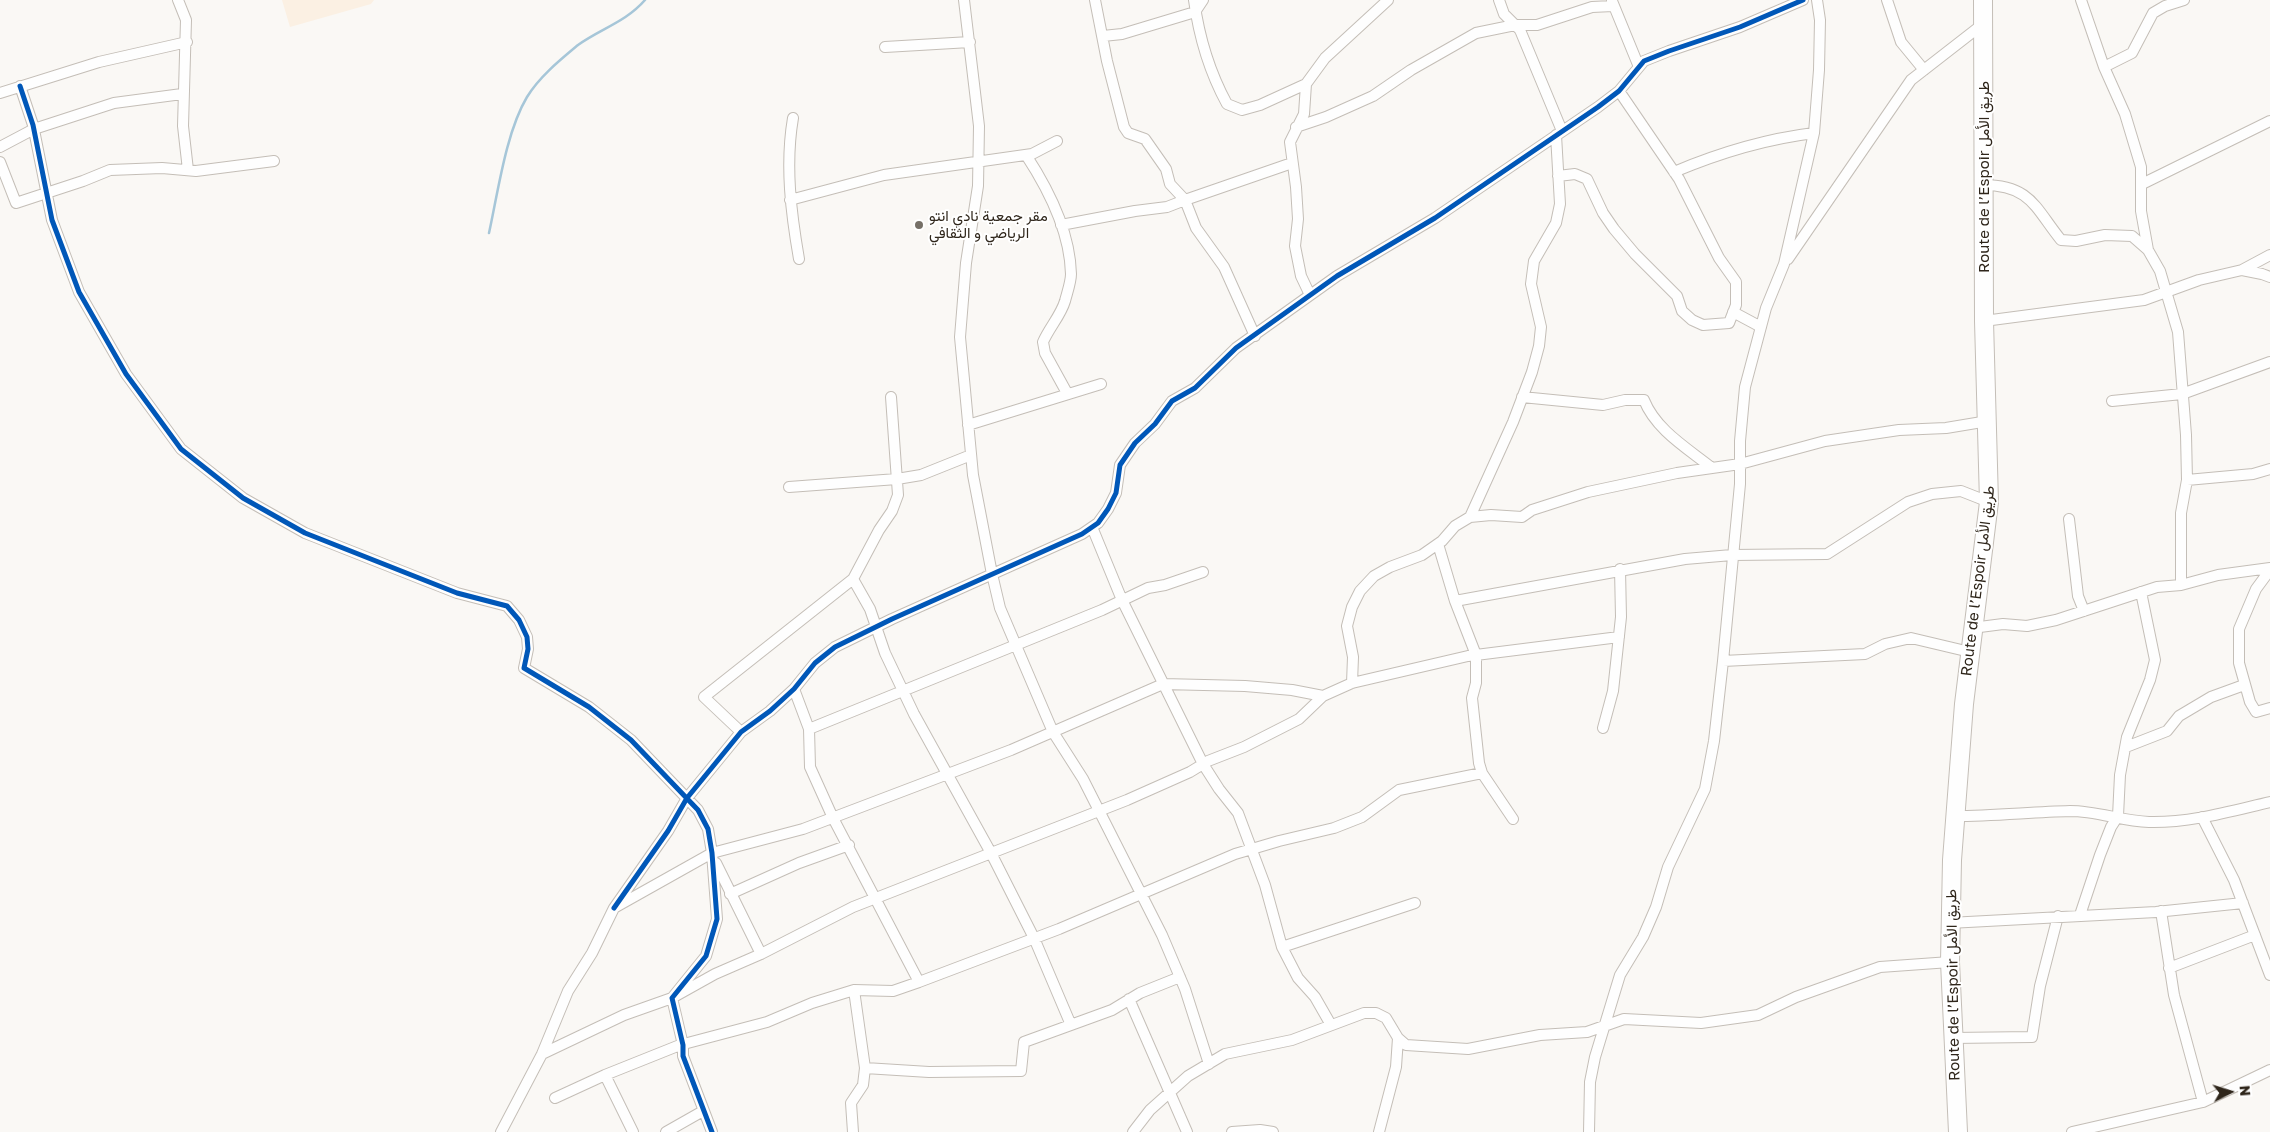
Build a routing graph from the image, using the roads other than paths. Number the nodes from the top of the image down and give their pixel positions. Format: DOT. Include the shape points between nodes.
graph roads {
  1 [pos="178,0"];
  2 [pos="964,0"];
  3 [pos="1095,0"];
  4 [pos="1194,0"];
  5 [pos="1204,0"];
  6 [pos="1388,0"];
  7 [pos="1499,0"];
  8 [pos="1803,0"];
  9 [pos="1816,0"];
  10 [pos="1887,0"];
  11 [pos="1983,0"];
  12 [pos="2081,0"];
  13 [pos="2184,0"];
  14 [pos="1612,3"];
  15 [pos="1195,12"];
  16 [pos="1983,24"];
  17 [pos="1515,25"];
  18 [pos="1103,36"];
  19 [pos="187,42"];
  20 [pos="970,42"];
  21 [pos="885,47"];
  22 [pos="1639,67"];
  23 [pos="2104,67"];
  24 [pos="1924,70"];
  25 [pos="1306,84"];
  26 [pos="20,86"];
  27 [pos="1619,91"];
  28 [pos="0,92"];
  29 [pos="182,94"];
  30 [pos="793,118"];
  31 [pos="2270,121"];
  32 [pos="1296,128"];
  33 [pos="34,129"];
  34 [pos="1559,133"];
  35 [pos="1814,133"];
  36 [pos="1058,141"];
  37 [pos="0,147"];
  38 [pos="1026,155"];
  39 [pos="274,160"];
  40 [pos="978,161"];
  41 [pos="0,162"];
  42 [pos="1292,162"];
  43 [pos="188,170"];
  44 [pos="1674,172"];
  45 [pos="1558,176"];
  46 [pos="2142,184"];
  47 [pos="1983,186"];
  48 [pos="46,193"];
  49 [pos="790,200"];
  50 [pos="1185,200"];
  51 [pos="1061,225"];
  52 [pos="2148,250"];
  53 [pos="2270,255"];
  54 [pos="799,259"];
  55 [pos="1784,264"];
  56 [pos="2242,270"];
  57 [pos="2270,277"];
  58 [pos="2166,293"];
  59 [pos="1310,295"];
  60 [pos="1733,312"];
  61 [pos="1984,321"];
  62 [pos="1761,327"];
  63 [pos="1255,336"];
  64 [pos="2270,362"];
  65 [pos="1101,384"];
  66 [pos="1067,393"];
  67 [pos="2182,394"];
  68 [pos="891,397"];
  69 [pos="1522,397"];
  70 [pos="2112,401"];
  71 [pos="1988,421"];
  72 [pos="968,425"];
  73 [pos="971,455"];
  74 [pos="1740,464"];
  75 [pos="1712,468"];
  76 [pos="2270,469"];
  77 [pos="897,479"];
  78 [pos="2187,480"];
  79 [pos="789,487"];
  80 [pos="1990,502"];
  81 [pos="1470,517"];
  82 [pos="2069,519"];
  83 [pos="1092,527"];
  84 [pos="1438,544"];
  85 [pos="1732,555"];
  86 [pos="1620,569"];
  87 [pos="2270,569"];
  88 [pos="1203,572"];
  89 [pos="992,574"];
  90 [pos="853,579"];
  91 [pos="2181,585"];
  92 [pos="2142,592"];
  93 [pos="1122,600"];
  94 [pos="1455,601"];
  95 [pos="2084,611"];
  96 [pos="876,627"];
  97 [pos="1972,628"];
  98 [pos="1619,637"];
  99 [pos="1016,644"];
  100 [pos="1970,652"];
  101 [pos="1476,655"];
  102 [pos="1723,661"];
  103 [pos="1352,683"];
  104 [pos="1163,684"];
  105 [pos="2244,685"];
  106 [pos="794,689"];
  107 [pos="903,691"];
  108 [pos="1323,696"];
  109 [pos="2270,708"];
  110 [pos="1603,728"];
  111 [pos="809,729"];
  112 [pos="741,732"];
  113 [pos="1053,732"];
  114 [pos="2126,747"];
  115 [pos="1203,764"];
  116 [pos="1482,773"];
  117 [pos="947,774"];
  118 [pos="687,798"];
  119 [pos="2270,802"];
  120 [pos="1098,811"];
  121 [pos="1954,816"];
  122 [pos="2118,816"];
  123 [pos="2202,817"];
  124 [pos="834,818"];
  125 [pos="1513,819"];
  126 [pos="848,845"];
  127 [pos="1252,849"];
  128 [pos="712,853"];
  129 [pos="991,853"];
  130 [pos="730,894"];
  131 [pos="1143,894"];
  132 [pos="878,898"];
  133 [pos="1415,903"];
  134 [pos="2243,903"];
  135 [pos="614,908"];
  136 [pos="2161,912"];
  137 [pos="2080,915"];
  138 [pos="2058,916"];
  139 [pos="1949,923"];
  140 [pos="2255,935"];
  141 [pos="1034,938"];
  142 [pos="1282,947"];
  143 [pos="761,954"];
  144 [pos="1950,962"];
  145 [pos="2169,968"];
  146 [pos="2270,975"];
  147 [pos="1180,977"];
  148 [pos="920,982"];
  149 [pos="854,990"];
  150 [pos="672,998"];
  151 [pos="1129,999"];
  152 [pos="1071,1025"];
  153 [pos="1331,1025"];
  154 [pos="1605,1026"];
  155 [pos="1398,1038"];
  156 [pos="1952,1038"];
  157 [pos="683,1045"];
  158 [pos="542,1054"];
  159 [pos="1209,1064"];
  160 [pos="865,1068"];
  161 [pos="2270,1070"];
  162 [pos="605,1074"];
  163 [pos="1168,1093"];
  164 [pos="555,1098"];
  165 [pos="2203,1102"];
  166 [pos="703,1111"];
  167 [pos="501,1132"];
  168 [pos="633,1132"];
  169 [pos="666,1132"];
  170 [pos="712,1132"];
  171 [pos="853,1132"];
  172 [pos="1133,1132"];
  173 [pos="1187,1132"];
  174 [pos="1232,1132"];
  175 [pos="1273,1132"];
  176 [pos="1379,1132"];
  177 [pos="1589,1132"];
  178 [pos="1958,1132"];
  179 [pos="2072,1132"];
  1 -- 19 [label="street" via="186,20"];
  2 -- 20 [label="street"];
  3 -- 18 [label="street"];
  4 -- 15 [label="street"];
  5 -- 15 [label="street"];
  6 -- 25 [label="street" via="1325,58"];
  7 -- 17 [label="street" via="1504,14"];
  8 -- 22 [label="street" via="1740,27 1669,50 1644,61"];
  9 -- 35 [label="street" via="1820,20"];
  10 -- 24 [label="street" via="1901,42"];
  11 -- 16 [label="highway, Route de l’Espoir طريق الأمل"];
  12 -- 23 [label="street"];
  13 -- 23 [label="street" via="2153,14 2132,53"];
  14 -- 17 [label="street" via="1537,25"];
  14 -- 22 [label="street"];
  15 -- 18 [label="street" via="1122,34"];
  15 -- 25 [label="street" via="1214,82 1226,104 1242,110"];
  16 -- 24 [label="street"];
  16 -- 47 [label="highway, Route de l’Espoir طريق الأمل"];
  17 -- 32 [label="street" via="1476,33 1373,96"];
  17 -- 34 [label="street" via="1520,30"];
  18 -- 50 [label="street" via="1124,127 1128,133 1145,139 1166,169 1170,184"];
  19 -- 26 [label="street" via="99,62"];
  19 -- 29 [label="street"];
  20 -- 21 [label="street"];
  20 -- 40 [label="street" via="979,126"];
  22 -- 27 [label="street"];
  23 -- 46 [label="street" via="2125,114 2141,167"];
  24 -- 55 [label="street" via="1911,80 1890,109"];
  25 -- 32 [label="street" via="1304,114"];
  26 -- 28 [label="street"];
  26 -- 33 [label="street"];
  27 -- 34 [label="street"];
  27 -- 44 [label="street"];
  29 -- 33 [label="street" via="114,103"];
  29 -- 43 [label="street" via="182,126"];
  30 -- 49 [label="street"];
  31 -- 46 [label="street"];
  32 -- 42 [label="street" via="1290,142"];
  33 -- 37 [label="street"];
  33 -- 48 [label="street"];
  34 -- 45 [label="street"];
  34 -- 59 [label="street" via="1434,218"];
  35 -- 44 [label="street" via="1771,140 1711,156"];
  35 -- 55 [label="street"];
  36 -- 38 [label="street"];
  38 -- 40 [label="street"];
  38 -- 51 [label="street" via="1040,176"];
  39 -- 43 [label="street"];
  40 -- 49 [label="street" via="884,175"];
  40 -- 72 [label="street" via="978,186 966,263 960,337"];
  41 -- 48 [label="street" via="16,202"];
  42 -- 50 [label="street"];
  42 -- 59 [label="street" via="1297,203 1296,246 1301,276"];
  43 -- 48 [label="street" via="110,170"];
  44 -- 60 [label="street" via="1719,258 1736,282"];
  45 -- 60 [label="street" via="1575,174 1587,179 1614,229 1677,296 1682,311 1692,320 1703,325 1728,323"];
  45 -- 69 [label="street" via="1560,204 1556,223 1534,260 1531,284 1540,336 1532,372"];
  46 -- 52 [label="street" via="2141,211"];
  47 -- 52 [label="street" via="2002,185 2034,202 2061,240 2076,241 2105,235 2132,236"];
  47 -- 61 [label="highway, Route de l’Espoir طريق الأمل"];
  48 -- 118 [label="street" via="52,220 79,292 126,374 181,449 243,498 305,533 457,593 507,606 519,620 526,637 528,649 524,668 589,707 631,740"];
  49 -- 54 [label="street"];
  50 -- 51 [label="street" via="1167,207"];
  50 -- 63 [label="street" via="1196,228 1224,267"];
  51 -- 66 [label="street" via="1071,275 1064,303 1043,342 1045,353"];
  52 -- 58 [label="street" via="2160,271"];
  53 -- 56 [label="street"];
  55 -- 62 [label="street"];
  56 -- 57 [label="street"];
  56 -- 58 [label="street" via="2179,286"];
  58 -- 61 [label="street" via="2144,300"];
  58 -- 67 [label="street" via="2178,332"];
  59 -- 63 [label="street"];
  60 -- 62 [label="street"];
  61 -- 71 [label="highway, Route de l’Espoir طريق الأمل"];
  62 -- 74 [label="street" via="1745,387"];
  63 -- 83 [label="street" via="1236,348 1195,388 1172,401 1135,443 1120,465 1116,493 1108,509"];
  64 -- 67 [label="street"];
  65 -- 66 [label="street"];
  66 -- 72 [label="street"];
  67 -- 70 [label="street"];
  67 -- 78 [label="street"];
  68 -- 77 [label="street"];
  69 -- 75 [label="street" via="1603,404 1644,400 1650,414 1661,426"];
  69 -- 81 [label="street"];
  71 -- 74 [label="street" via="1824,440"];
  71 -- 80 [label="highway, Route de l’Espoir طريق الأمل"];
  72 -- 73 [label="street"];
  73 -- 77 [label="street" via="920,475"];
  73 -- 89 [label="street"];
  74 -- 75 [label="street"];
  74 -- 85 [label="street"];
  75 -- 81 [label="street" via="1588,492 1532,510 1522,517"];
  76 -- 78 [label="street" via="2253,474"];
  77 -- 79 [label="street"];
  77 -- 90 [label="street" via="898,495 892,511"];
  78 -- 91 [label="street" via="2181,513"];
  80 -- 85 [label="street" via="1961,491 1932,494 1892,510 1827,554"];
  80 -- 97 [label="highway, Route de l’Espoir طريق الأمل"];
  81 -- 84 [label="street" via="1455,526"];
  82 -- 95 [label="street" via="2078,596"];
  83 -- 89 [label="street"];
  83 -- 93 [label="street"];
  84 -- 94 [label="street"];
  84 -- 103 [label="street" via="1422,556 1374,576 1360,591 1347,626 1353,657"];
  85 -- 86 [label="street" via="1684,558"];
  85 -- 102 [label="street"];
  86 -- 94 [label="street"];
  86 -- 98 [label="street"];
  87 -- 91 [label="street" via="2218,575"];
  87 -- 105 [label="street" via="2256,589 2239,629 2239,664"];
  88 -- 93 [label="street" via="1148,588"];
  89 -- 96 [label="street"];
  89 -- 99 [label="street" via="1000,608"];
  90 -- 96 [label="street"];
  90 -- 112 [label="street" via="704,697"];
  91 -- 92 [label="street"];
  92 -- 95 [label="street"];
  92 -- 114 [label="street" via="2154,660"];
  93 -- 99 [label="street"];
  93 -- 104 [label="street"];
  94 -- 101 [label="street"];
  95 -- 97 [label="street" via="2028,626 2003,624"];
  96 -- 106 [label="street" via="828,652"];
  96 -- 107 [label="street"];
  97 -- 100 [label="highway, Route de l’Espoir طريق الأمل"];
  98 -- 101 [label="street"];
  98 -- 110 [label="street" via="1613,691"];
  99 -- 107 [label="street"];
  99 -- 113 [label="street"];
  100 -- 102 [label="street" via="1911,638 1885,644 1865,654"];
  100 -- 121 [label="highway, Route de l’Espoir طريق الأمل"];
  101 -- 103 [label="street"];
  101 -- 116 [label="street" via="1476,683 1472,698"];
  102 -- 154 [label="street" via="1705,789 1668,866 1646,930 1620,975"];
  103 -- 108 [label="street"];
  104 -- 108 [label="street" via="1273,688"];
  104 -- 113 [label="street"];
  104 -- 115 [label="street"];
  105 -- 109 [label="street" via="2256,712"];
  105 -- 114 [label="street" via="2211,697 2179,716 2167,731"];
  106 -- 111 [label="street"];
  106 -- 112 [label="street"];
  107 -- 111 [label="street"];
  107 -- 117 [label="street"];
  108 -- 115 [label="street" via="1299,718"];
  111 -- 124 [label="street" via="810,767"];
  112 -- 118 [label="street"];
  113 -- 117 [label="street"];
  113 -- 120 [label="street" via="1083,779"];
  114 -- 122 [label="street" via="2120,775"];
  115 -- 120 [label="street"];
  115 -- 127 [label="street" via="1238,813"];
  116 -- 125 [label="street"];
  116 -- 127 [label="street" via="1399,790 1362,817 1334,828"];
  117 -- 124 [label="street"];
  117 -- 129 [label="street"];
  118 -- 128 [label="street" via="708,829"];
  118 -- 135 [label="street"];
  119 -- 123 [label="street"];
  120 -- 129 [label="street"];
  120 -- 131 [label="street"];
  121 -- 122 [label="street" via="2069,811"];
  121 -- 139 [label="highway, Route de l’Espoir طريق الأمل"];
  122 -- 123 [label="street" via="2152,822"];
  122 -- 137 [label="street" via="2105,842"];
  123 -- 134 [label="street"];
  124 -- 126 [label="street"];
  124 -- 128 [label="street"];
  126 -- 130 [label="street"];
  126 -- 132 [label="street"];
  127 -- 131 [label="street"];
  127 -- 142 [label="street"];
  128 -- 130 [label="street"];
  128 -- 135 [label="street"];
  128 -- 150 [label="street" via="717,919 706,956"];
  129 -- 132 [label="street"];
  129 -- 141 [label="street"];
  130 -- 143 [label="street"];
  131 -- 141 [label="street"];
  131 -- 147 [label="street"];
  132 -- 143 [label="street" via="853,907"];
  132 -- 148 [label="street"];
  133 -- 142 [label="street"];
  134 -- 136 [label="street"];
  134 -- 140 [label="street"];
  135 -- 158 [label="street" via="568,990"];
  136 -- 137 [label="street"];
  136 -- 145 [label="street"];
  137 -- 138 [label="street"];
  138 -- 139 [label="street"];
  138 -- 156 [label="street" via="2040,986 2032,1037"];
  139 -- 144 [label="highway, Route de l’Espoir طريق الأمل"];
  140 -- 145 [label="street"];
  140 -- 146 [label="street"];
  141 -- 148 [label="street"];
  141 -- 152 [label="street"];
  142 -- 153 [label="street" via="1298,978 1315,997"];
  143 -- 150 [label="street"];
  144 -- 154 [label="street" via="1880,967 1796,997 1758,1015 1701,1023 1624,1019"];
  144 -- 156 [label="highway, Route de l’Espoir طريق الأمل"];
  145 -- 165 [label="street"];
  147 -- 151 [label="street"];
  147 -- 159 [label="street"];
  148 -- 149 [label="street" via="892,991"];
  149 -- 157 [label="street" via="767,1022"];
  149 -- 160 [label="street"];
  150 -- 157 [label="street"];
  150 -- 158 [label="street" via="624,1015"];
  151 -- 152 [label="street" via="1112,1010"];
  151 -- 163 [label="street"];
  152 -- 160 [label="street" via="1024,1042 1021,1071 928,1072"];
  153 -- 155 [label="street" via="1364,1013 1376,1014 1386,1018"];
  153 -- 159 [label="street" via="1292,1040 1225,1054"];
  154 -- 155 [label="street" via="1587,1032 1540,1035 1468,1049 1416,1047 1406,1045"];
  154 -- 177 [label="street" via="1590,1082"];
  155 -- 176 [label="street" via="1396,1067"];
  156 -- 178 [label="highway, Route de l’Espoir طريق الأمل"];
  157 -- 162 [label="street"];
  157 -- 166 [label="street" via="683,1056"];
  158 -- 167 [label="street"];
  159 -- 163 [label="street"];
  160 -- 171 [label="street" via="863,1085 852,1103"];
  161 -- 165 [label="street"];
  162 -- 164 [label="street"];
  162 -- 168 [label="street"];
  163 -- 172 [label="street"];
  163 -- 173 [label="street"];
  165 -- 179 [label="street"];
  166 -- 169 [label="street"];
  166 -- 170 [label="street"];
  174 -- 175 [label="street"];
}
